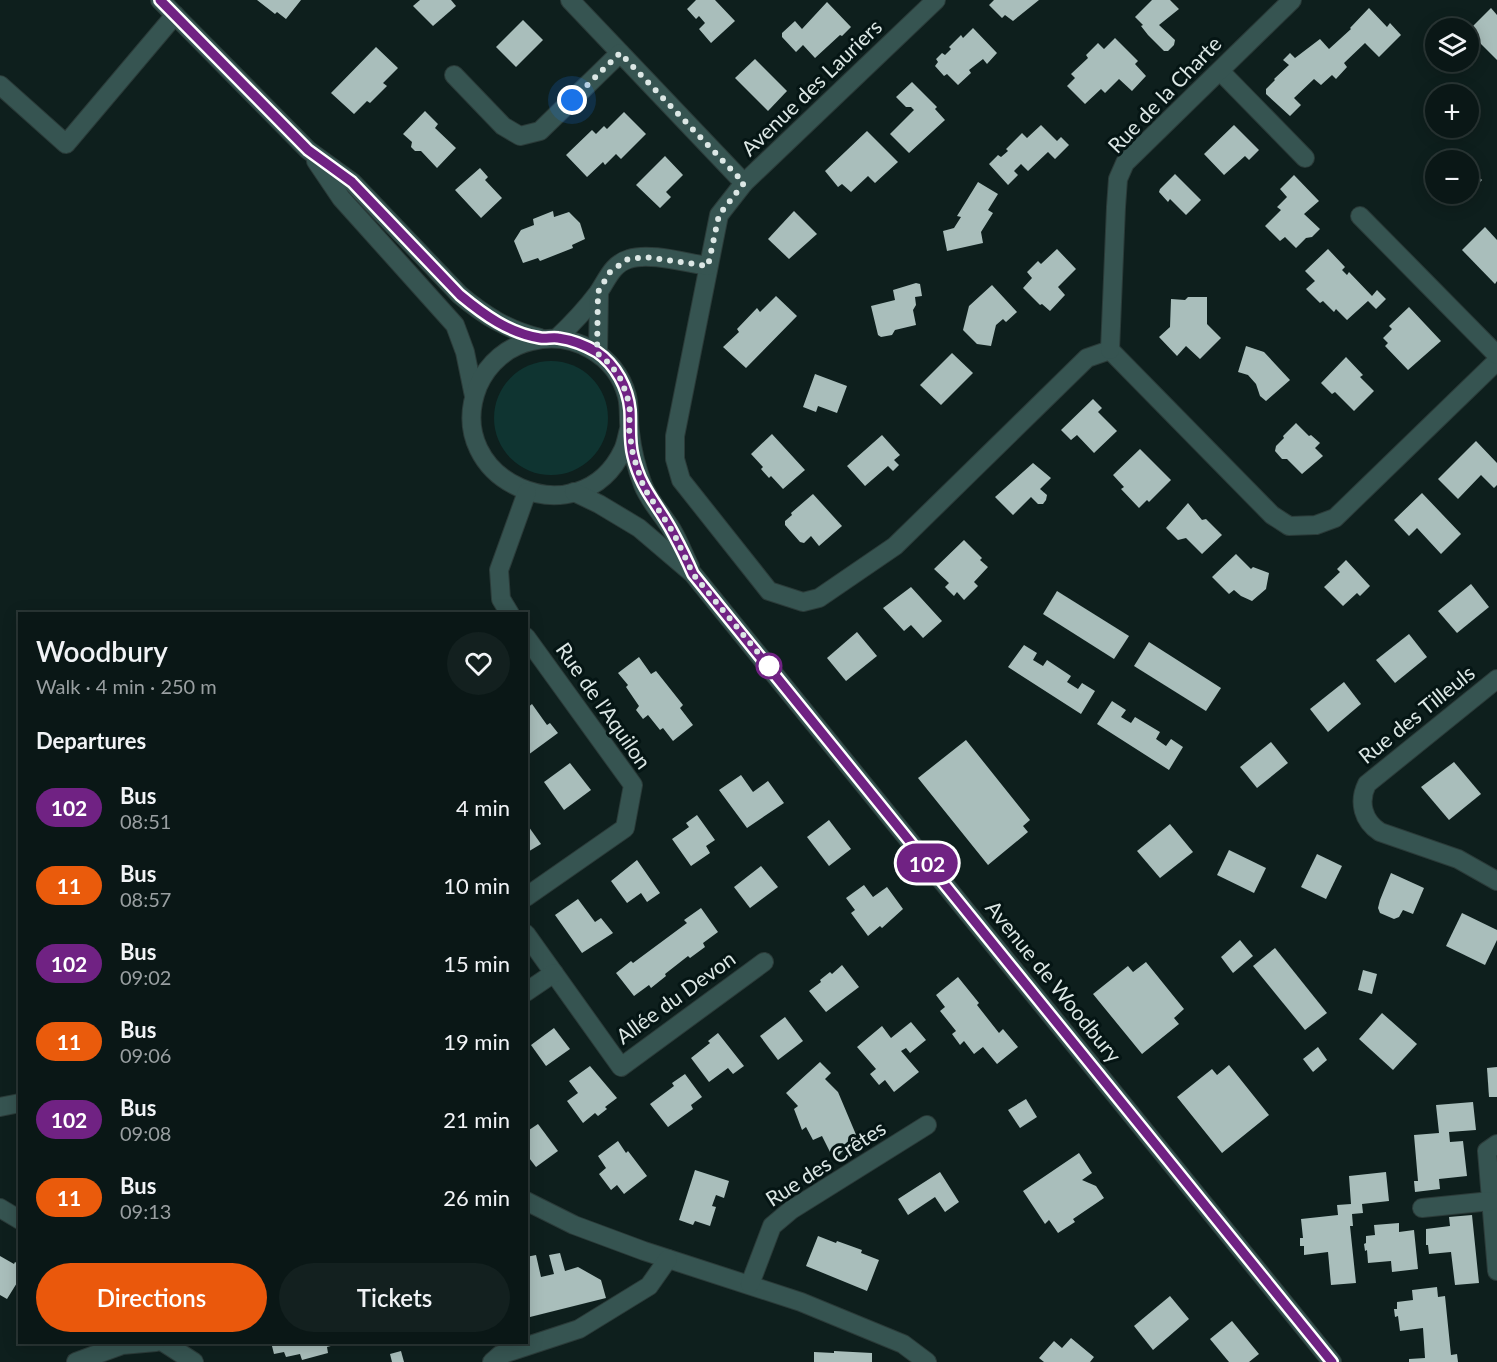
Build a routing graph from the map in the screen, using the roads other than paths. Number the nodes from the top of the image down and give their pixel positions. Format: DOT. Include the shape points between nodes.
graph roads {
  1 [pos="570,0"];
  2 [pos="936,0"];
  3 [pos="1292,0"];
  4 [pos="168,5"];
  5 [pos="620,53"];
  6 [pos="1220,70"];
  7 [pos="454,75"];
  8 [pos="0,85"];
  9 [pos="308,150"];
  10 [pos="1305,159"];
  11 [pos="744,183"];
  12 [pos="1360,216"];
  13 [pos="708,266"];
  14 [pos="598,292"];
  15 [pos="550,338"];
  16 [pos="1110,350"];
  17 [pos="597,353"];
  18 [pos="1497,355"];
  19 [pos="1497,361"];
  20 [pos="474,396"];
  21 [pos="629,429"];
  22 [pos="527,492"];
  23 [pos="574,492"];
  24 [pos="693,574"];
  25 [pos="509,612"];
  26 [pos="528,640"];
  27 [pos="1497,679"];
  28 [pos="1497,881"];
  29 [pos="528,896"];
  30 [pos="528,937"];
  31 [pos="764,962"];
  32 [pos="554,973"];
  33 [pos="528,991"];
  34 [pos="18,1103"];
  35 [pos="0,1107"];
  36 [pos="927,1125"];
  37 [pos="1497,1144"];
  38 [pos="1491,1201"];
  39 [pos="528,1202"];
  40 [pos="0,1208"];
  41 [pos="1422,1208"];
  42 [pos="18,1219"];
  43 [pos="668,1259"];
  44 [pos="1497,1271"];
  45 [pos="750,1284"];
  46 [pos="133,1344"];
  47 [pos="166,1344"];
  48 [pos="76,1362"];
  49 [pos="194,1362"];
  50 [pos="492,1362"];
  51 [pos="927,1362"];
  52 [pos="1332,1362"];
  1 -- 5 [label="street, Avenue des Lauriers"];
  2 -- 11 [label="street, Avenue des Lauriers"];
  3 -- 6 [label="street, Rue de la Charte"];
  4 -- 8 [label="street" via="66,144"];
  4 -- 9 [label="street, Avenue de Woodbury"];
  5 -- 7 [label="street" via="540,131 520,136 503,126"];
  5 -- 11 [label="street, Avenue des Lauriers"];
  6 -- 10 [label="street"];
  6 -- 16 [label="street, Rue de la Charte" via="1125,163 1118,179"];
  9 -- 15 [label="street, Avenue de Woodbury" via="352,182 480,312 501,325"];
  9 -- 20 [label="street, Avenue de Woodbury" via="341,198 455,326"];
  11 -- 13 [label="street, Avenue des Lauriers" via="719,215"];
  12 -- 18 [label="street"];
  13 -- 14 [label="street" via="646,257 628,259 610,272"];
  13 -- 16 [label="street, Avenue des Lauriers" via="675,436 675,459 681,480 769,591 803,602 819,598 895,546 1087,358"];
  14 -- 15 [label="street" via="571,326"];
  14 -- 17 [label="street"];
  15 -- 17 [label="street, Avenue de Woodbury" via="578,342"];
  15 -- 20 [label="street, Avenue de Woodbury" via="524,342 507,351 492,363"];
  16 -- 19 [label="street" via="1272,515 1289,526 1316,525 1335,518"];
  17 -- 21 [label="street, Avenue de Woodbury" via="620,378 630,411"];
  20 -- 22 [label="street, Avenue de Woodbury" via="474,436 481,455 509,484"];
  21 -- 23 [label="street, Avenue de Woodbury" via="623,450 611,468 594,483"];
  21 -- 24 [label="street, Avenue de Woodbury" via="644,488 673,532"];
  22 -- 23 [label="street, Avenue de Woodbury" via="555,496"];
  22 -- 25 [label="street" via="499,570 501,600"];
  23 -- 24 [label="street, Avenue de Woodbury" via="639,528"];
  24 -- 52 [label="street, Avenue de Woodbury"];
  26 -- 29 [label="street, Rue de l'Aquilon" via="633,785 625,828"];
  27 -- 28 [label="street, Rue des Tilleuls" via="1367,784 1362,800 1367,819 1380,832 1458,859"];
  30 -- 32 [label="street"];
  31 -- 32 [label="street, Allée du Devon" via="621,1067"];
  32 -- 33 [label="street"];
  34 -- 35 [label="street"];
  36 -- 45 [label="street, Rue des Crêtes" via="791,1210 772,1226"];
  37 -- 38 [label="street" via="1487,1151"];
  38 -- 41 [label="street"];
  38 -- 44 [label="street"];
  39 -- 43 [label="street" via="574,1225"];
  40 -- 42 [label="street"];
  43 -- 45 [label="street"];
  43 -- 50 [label="street" via="649,1286 579,1329 500,1355"];
  45 -- 51 [label="street" via="903,1344"];
  46 -- 48 [label="street"];
  47 -- 49 [label="street"];
}
